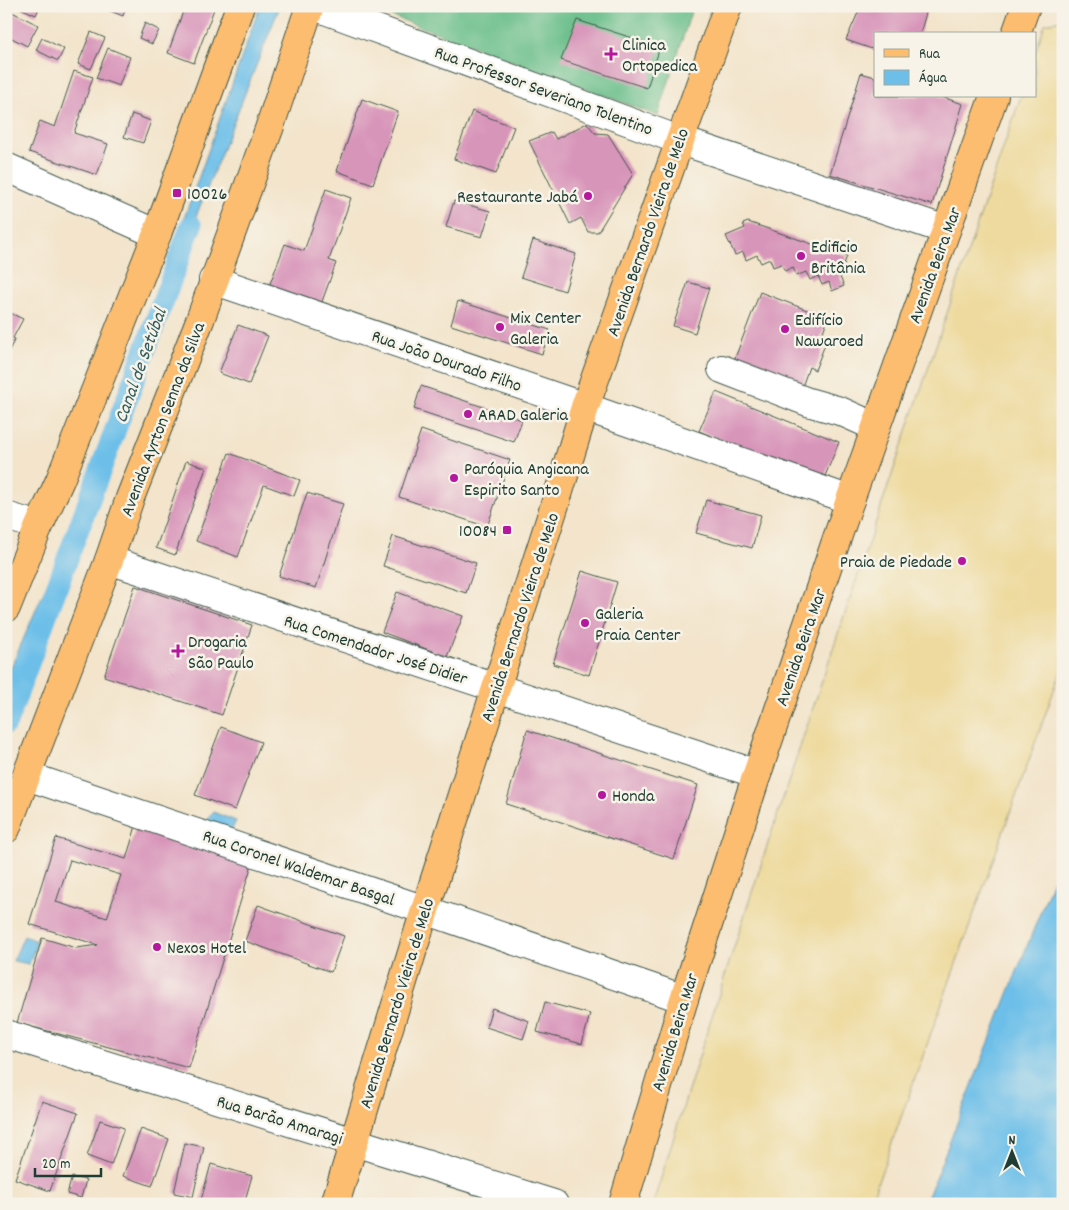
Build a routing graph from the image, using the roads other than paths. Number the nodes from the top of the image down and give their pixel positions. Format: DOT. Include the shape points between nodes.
graph roads {
  1 [pos="240,6"];
  2 [pos="310,6"];
  3 [pos="314,6"];
  4 [pos="728,6"];
  5 [pos="1026,6"];
  6 [pos="1017,32"];
  7 [pos="993,98"];
  8 [pos="679,140"];
  9 [pos="6,167"];
  10 [pos="946,230"];
  11 [pos="157,234"];
  12 [pos="213,280"];
  13 [pos="722,368"];
  14 [pos="585,407"];
  15 [pos="876,427"];
  16 [pos="850,500"];
  17 [pos="6,516"];
  18 [pos="39,526"];
  19 [pos="109,560"];
  20 [pos="6,608"];
  21 [pos="496,688"];
  22 [pos="757,774"];
  23 [pos="27,776"];
  24 [pos="6,829"];
  25 [pos="425,910"];
  26 [pos="684,999"];
  27 [pos="6,1034"];
  28 [pos="354,1142"];
  29 [pos="335,1204"];
  30 [pos="554,1204"];
  31 [pos="623,1204"];
  1 -- 11 [label="main road"];
  2 -- 12 [label="main road, Avenida Ayrton Senna da Silva"];
  3 -- 8 [label="street, Rua Professor Severiano Tolentino"];
  4 -- 8 [label="main road, Avenida Bernardo Vieira de Melo"];
  5 -- 6 [label="main road"];
  7 -- 10 [label="main road, Avenida Beira Mar"];
  8 -- 10 [label="street, Rua Professor Severiano Tolentino"];
  8 -- 14 [label="main road, Avenida Bernardo Vieira de Melo"];
  9 -- 11 [label="street"];
  10 -- 15 [label="main road, Avenida Beira Mar"];
  11 -- 18 [label="main road"];
  12 -- 14 [label="street, Rua João Dourado Filho"];
  12 -- 19 [label="main road, Avenida Ayrton Senna da Silva"];
  13 -- 15 [label="street"];
  14 -- 16 [label="street, Rua João Dourado Filho"];
  14 -- 21 [label="main road, Avenida Bernardo Vieira de Melo"];
  15 -- 16 [label="main road, Avenida Beira Mar"];
  16 -- 22 [label="main road, Avenida Beira Mar"];
  17 -- 18 [label="street"];
  18 -- 20 [label="main road"];
  19 -- 21 [label="street, Rua Comendador José Didier"];
  19 -- 23 [label="main road, Avenida Ayrton Senna da Silva"];
  21 -- 22 [label="street, Rua Comendador José Didier"];
  21 -- 25 [label="main road, Avenida Bernardo Vieira de Melo"];
  22 -- 26 [label="main road, Avenida Beira Mar"];
  23 -- 24 [label="main road, Avenida Ayrton Senna da Silva"];
  23 -- 25 [label="street, Rua Coronel Waldemar Basgal"];
  25 -- 26 [label="street, Rua Coronel Waldemar Basgal"];
  25 -- 28 [label="main road, Avenida Bernardo Vieira de Melo"];
  26 -- 31 [label="main road, Avenida Beira Mar"];
  27 -- 28 [label="street, Rua Barão Amaragi"];
  28 -- 29 [label="main road, Avenida Bernardo Vieira de Melo"];
  28 -- 30 [label="street, Rua Barão Amaragi"];
}
